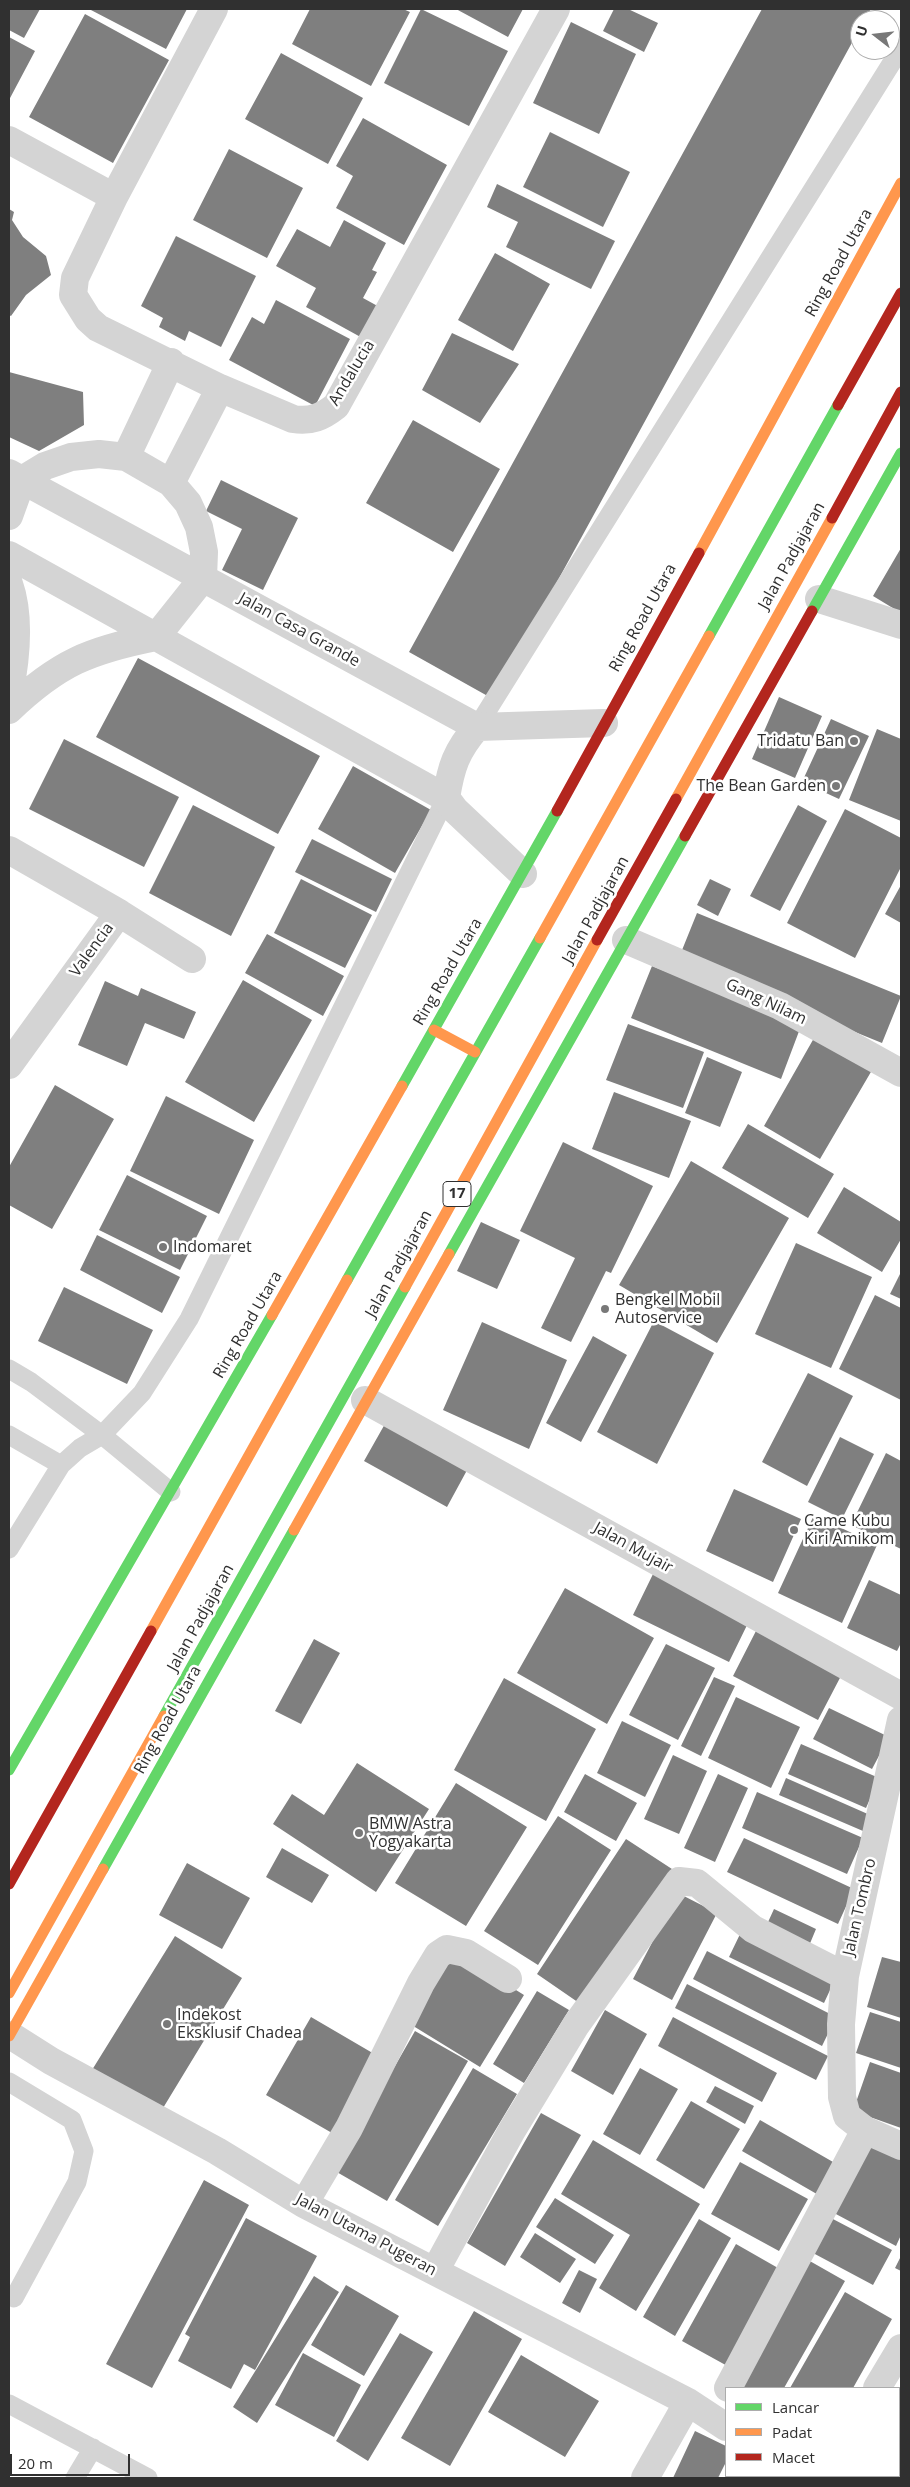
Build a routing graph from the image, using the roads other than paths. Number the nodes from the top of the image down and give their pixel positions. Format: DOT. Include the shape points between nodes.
graph roads {
  1 [pos="214,9"];
  2 [pos="556,9"];
  3 [pos="901,48"];
  4 [pos="9,140"];
  5 [pos="901,183"];
  6 [pos="114,197"];
  7 [pos="901,293"];
  8 [pos="171,362"];
  9 [pos="220,388"];
  10 [pos="901,392"];
  11 [pos="901,453"];
  12 [pos="126,457"];
  13 [pos="15,476"];
  14 [pos="171,483"];
  15 [pos="9,516"];
  16 [pos="9,555"];
  17 [pos="203,578"];
  18 [pos="9,584"];
  19 [pos="819,599"];
  20 [pos="901,625"];
  21 [pos="156,637"];
  22 [pos="9,695"];
  23 [pos="9,710"];
  24 [pos="604,723"];
  25 [pos="477,727"];
  26 [pos="446,798"];
  27 [pos="9,850"];
  28 [pos="523,874"];
  29 [pos="119,913"];
  30 [pos="626,940"];
  31 [pos="192,959"];
  32 [pos="434,1030"];
  33 [pos="475,1052"];
  34 [pos="9,1065"];
  35 [pos="901,1073"];
  36 [pos="466,1178"];
  37 [pos="485,1189"];
  38 [pos="9,1369"];
  39 [pos="365,1400"];
  40 [pos="9,1435"];
  41 [pos="102,1435"];
  42 [pos="61,1465"];
  43 [pos="172,1492"];
  44 [pos="9,1549"];
  45 [pos="901,1696"];
  46 [pos="901,1720"];
  47 [pos="9,1770"];
  48 [pos="9,1884"];
  49 [pos="845,1976"];
  50 [pos="508,1979"];
  51 [pos="9,1993"];
  52 [pos="9,2036"];
  53 [pos="9,2082"];
  54 [pos="865,2130"];
  55 [pos="901,2146"];
  56 [pos="304,2204"];
  57 [pos="435,2271"];
  58 [pos="14,2298"];
  59 [pos="901,2348"];
  60 [pos="729,2387"];
  61 [pos="878,2387"];
  62 [pos="725,2396"];
  63 [pos="688,2402"];
  64 [pos="9,2404"];
  65 [pos="719,2423"];
  66 [pos="93,2448"];
  67 [pos="76,2478"];
  68 [pos="148,2478"];
  69 [pos="645,2478"];
  1 -- 6 [label="street, Andalucia"];
  2 -- 9 [label="street, Andalucia" via="336,406 316,419 299,420"];
  3 -- 25 [label="lane"];
  4 -- 6 [label="street"];
  5 -- 24 [label="highway, Ring Road Utara"];
  6 -- 8 [label="street, Andalucia" via="75,278 73,294 88,319 98,328"];
  7 -- 33 [label="highway, Jalan Padjajaran"];
  8 -- 9 [label="street, Andalucia"];
  8 -- 12 [label="street"];
  9 -- 14 [label="street"];
  10 -- 36 [label="highway, Jalan Padjajaran / 17"];
  11 -- 19 [label="highway, Ring Road Utara"];
  12 -- 13 [label="street" via="99,454 71,457"];
  12 -- 14 [label="street"];
  13 -- 15 [label="street"];
  13 -- 17 [label="street, Jalan Casa Grande"];
  14 -- 17 [label="street" via="188,503 199,527 204,552"];
  16 -- 21 [label="street"];
  17 -- 21 [label="street"];
  17 -- 25 [label="street, Jalan Casa Grande"];
  18 -- 22 [label="street" via="16,630"];
  19 -- 20 [label="street"];
  19 -- 30 [label="highway, Ring Road Utara"];
  21 -- 23 [label="street" via="114,645 74,660 36,684"];
  21 -- 26 [label="street"];
  24 -- 25 [label="street"];
  24 -- 28 [label="highway, Ring Road Utara"];
  25 -- 26 [label="street" via="462,744 451,767"];
  26 -- 28 [label="street"];
  26 -- 41 [label="lane" via="189,1319 142,1393"];
  27 -- 29 [label="street, Valencia"];
  28 -- 32 [label="highway, Ring Road Utara"];
  29 -- 31 [label="street"];
  29 -- 34 [label="street, Valencia"];
  30 -- 35 [label="street, Gang Nilam" via="780,1006"];
  30 -- 37 [label="highway, Ring Road Utara"];
  32 -- 33 [label="highway"];
  32 -- 43 [label="highway, Ring Road Utara"];
  33 -- 48 [label="highway, Jalan Padjajaran"];
  36 -- 37 [label="highway"];
  36 -- 51 [label="highway, Jalan Padjajaran / 17"];
  37 -- 39 [label="highway, Ring Road Utara"];
  38 -- 41 [label="lane"];
  39 -- 45 [label="street, Jalan Mujair"];
  39 -- 52 [label="highway, Ring Road Utara"];
  40 -- 42 [label="lane"];
  41 -- 42 [label="lane"];
  41 -- 43 [label="lane"];
  42 -- 44 [label="lane"];
  43 -- 47 [label="highway, Ring Road Utara"];
  46 -- 49 [label="street, Jalan Tombro"];
  49 -- 54 [label="street, Jalan Tombro" via="841,2024 842,2097 847,2116"];
  49 -- 57 [label="street" via="753,1929 697,1883 679,1881 576,2025 511,2132"];
  50 -- 56 [label="street" via="466,1952 447,1949 438,1955 421,1982 349,2128"];
  52 -- 56 [label="street, Jalan Utama Pugeran" via="217,2151"];
  53 -- 58 [label="lane" via="72,2120 84,2151 77,2182"];
  54 -- 55 [label="street"];
  54 -- 60 [label="street"];
  56 -- 57 [label="street, Jalan Utama Pugeran"];
  57 -- 63 [label="street, Jalan Utama Pugeran"];
  59 -- 61 [label="street"];
  62 -- 65 [label="street"];
  63 -- 65 [label="street, Jalan Utama Pugeran"];
  63 -- 69 [label="street"];
  64 -- 66 [label="lane"];
  66 -- 67 [label="lane"];
  66 -- 68 [label="lane"];
}
